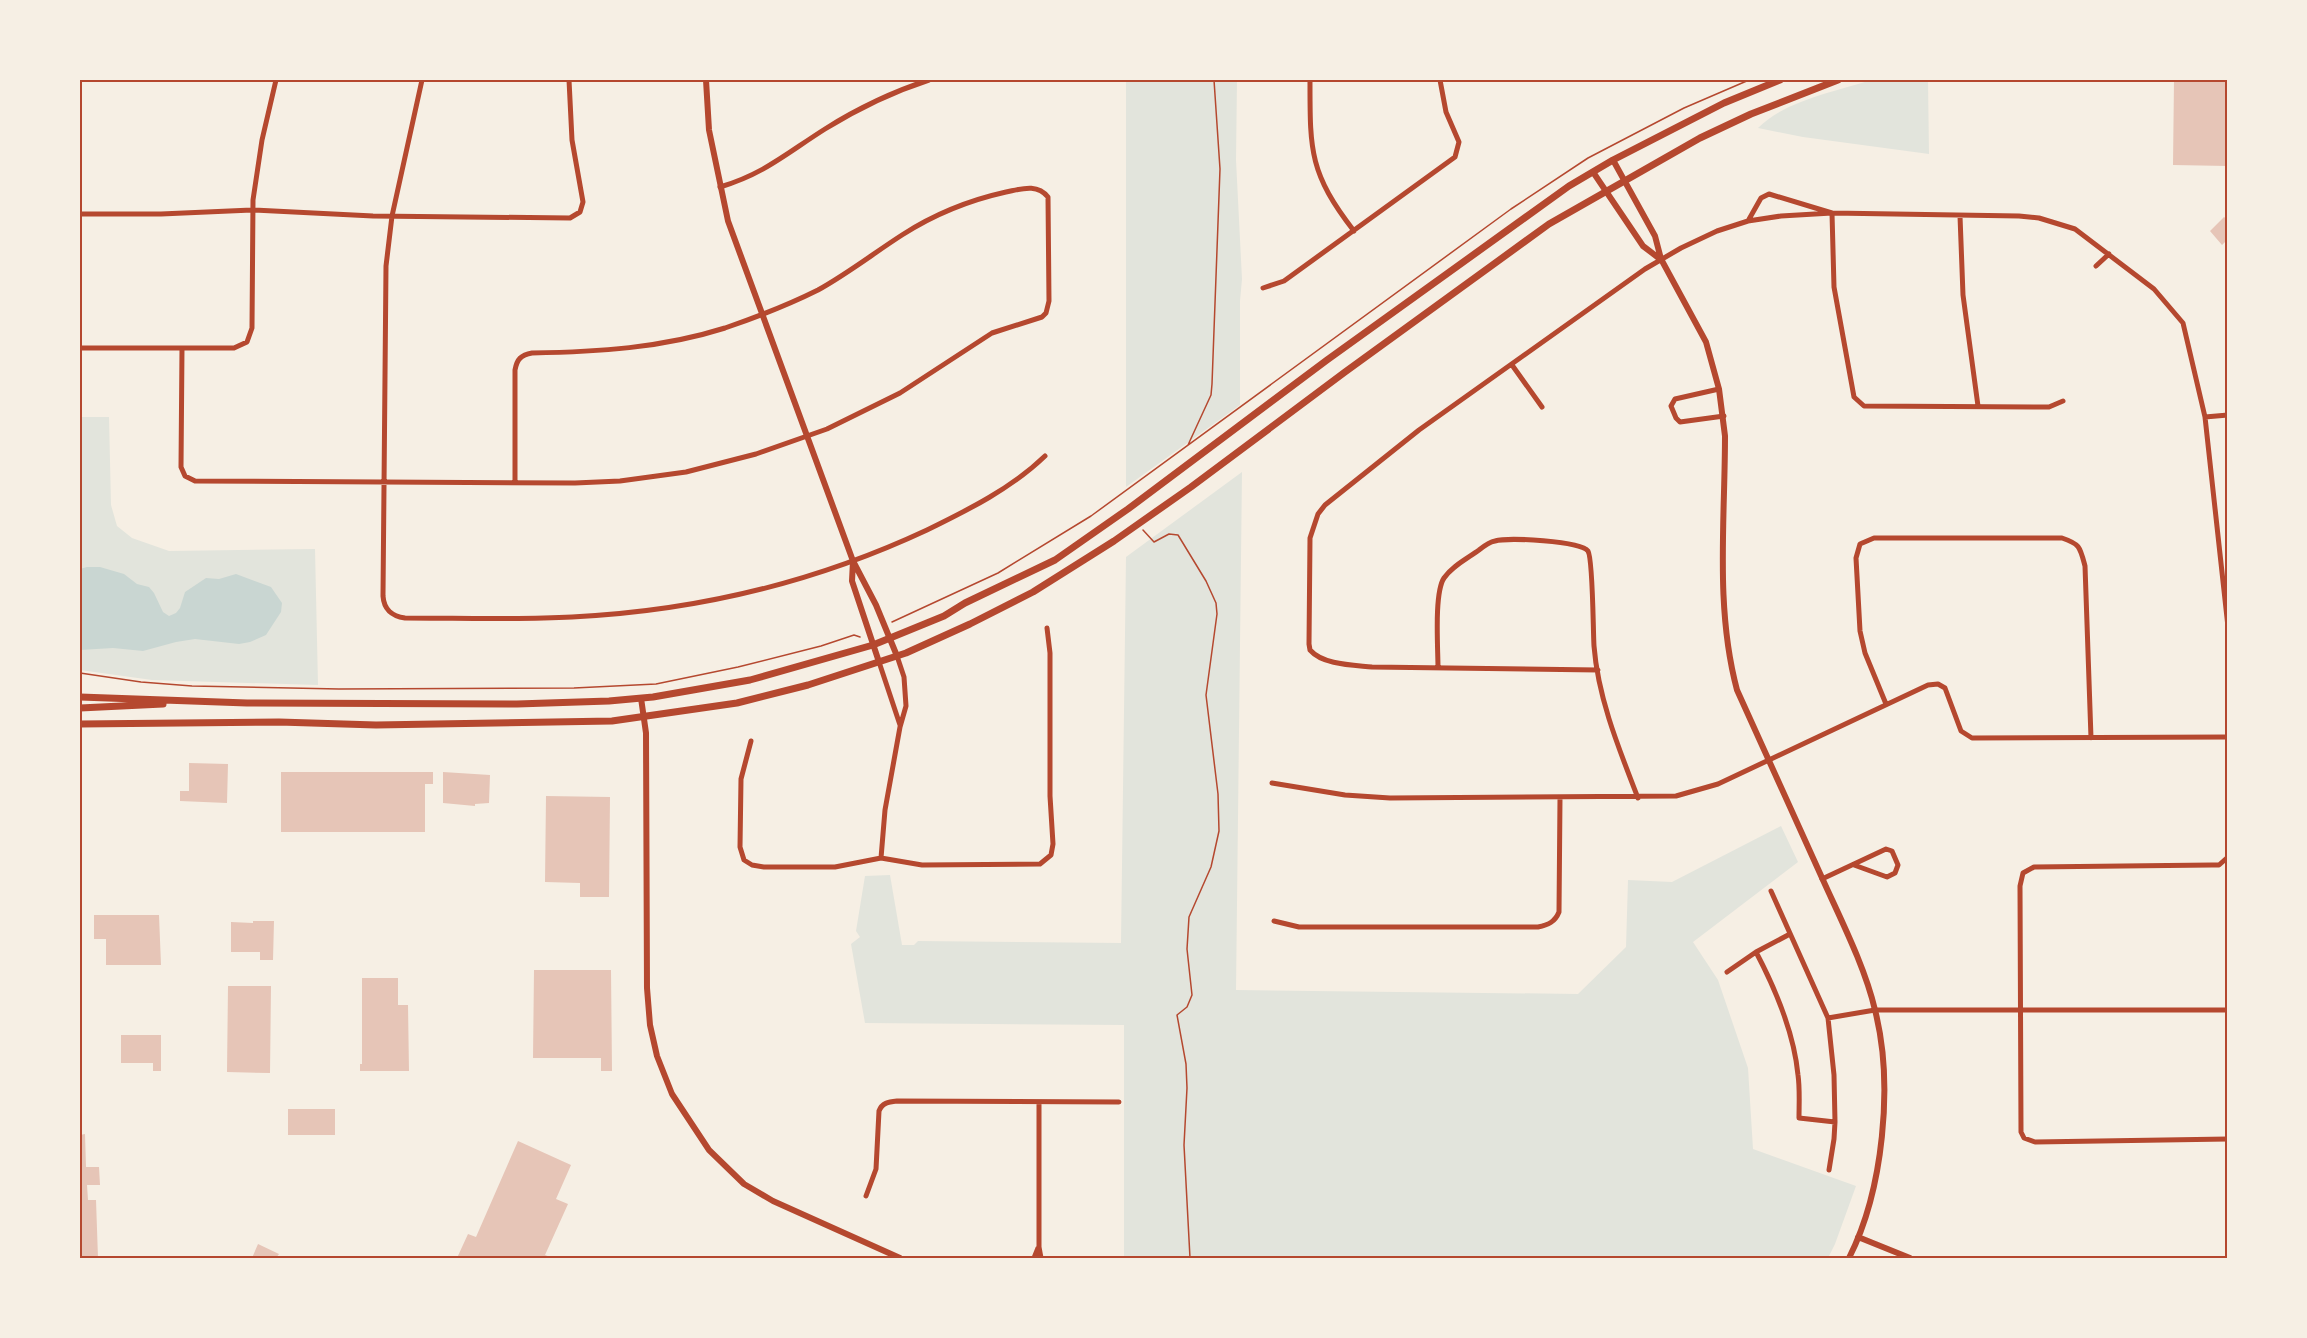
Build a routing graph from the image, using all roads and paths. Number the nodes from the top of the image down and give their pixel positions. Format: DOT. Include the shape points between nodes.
graph roads {
  1 [pos="276,80"];
  2 [pos="422,80"];
  3 [pos="569,80"];
  4 [pos="706,80"];
  5 [pos="929,80"];
  6 [pos="1214,80"];
  7 [pos="1310,80"];
  8 [pos="1440,80"];
  9 [pos="1780,80"];
  10 [pos="1833,80"];
  11 [pos="1612,160"];
  12 [pos="1593,172"];
  13 [pos="1624,181"];
  14 [pos="720,187"];
  15 [pos="1605,191"];
  16 [pos="252,210"];
  17 [pos="1832,213"];
  18 [pos="80,214"];
  19 [pos="392,216"];
  20 [pos="1959,216"];
  21 [pos="1748,221"];
  22 [pos="1354,231"];
  23 [pos="2109,254"];
  24 [pos="1661,259"];
  25 [pos="2096,266"];
  26 [pos="1263,288"];
  27 [pos="762,314"];
  28 [pos="80,348"];
  29 [pos="182,348"];
  30 [pos="1512,365"];
  31 [pos="1719,389"];
  32 [pos="2063,401"];
  33 [pos="1542,406"];
  34 [pos="1978,406"];
  35 [pos="2228,415"];
  36 [pos="1724,416"];
  37 [pos="2205,417"];
  38 [pos="807,437"];
  39 [pos="1046,456"];
  40 [pos="384,482"];
  41 [pos="515,483"];
  42 [pos="1142,528"];
  43 [pos="2220,543"];
  44 [pos="2228,543"];
  45 [pos="853,561"];
  46 [pos="893,622"];
  47 [pos="2228,627"];
  48 [pos="1047,628"];
  49 [pos="861,637"];
  50 [pos="890,639"];
  51 [pos="873,645"];
  52 [pos="897,656"];
  53 [pos="879,662"];
  54 [pos="1438,668"];
  55 [pos="1598,670"];
  56 [pos="80,674"];
  57 [pos="80,697"];
  58 [pos="641,698"];
  59 [pos="190,702"];
  60 [pos="1886,704"];
  61 [pos="80,708"];
  62 [pos="644,717"];
  63 [pos="80,724"];
  64 [pos="900,727"];
  65 [pos="2228,737"];
  66 [pos="2091,738"];
  67 [pos="752,741"];
  68 [pos="1770,761"];
  69 [pos="1272,783"];
  70 [pos="1560,798"];
  71 [pos="1638,798"];
  72 [pos="881,858"];
  73 [pos="2227,859"];
  74 [pos="1854,865"];
  75 [pos="1822,879"];
  76 [pos="1770,891"];
  77 [pos="1274,921"];
  78 [pos="1790,934"];
  79 [pos="1756,952"];
  80 [pos="1728,972"];
  81 [pos="2020,1008"];
  82 [pos="1875,1010"];
  83 [pos="2228,1010"];
  84 [pos="1828,1018"];
  85 [pos="1039,1102"];
  86 [pos="1119,1102"];
  87 [pos="1835,1122"];
  88 [pos="2228,1139"];
  89 [pos="1829,1170"];
  90 [pos="866,1196"];
  91 [pos="1858,1237"];
  92 [pos="1039,1247"];
  93 [pos="900,1258"];
  94 [pos="1034,1258"];
  95 [pos="1041,1258"];
  96 [pos="1190,1258"];
  97 [pos="1849,1258"];
  98 [pos="1910,1258"];
  1 -- 16 [label="street"];
  2 -- 19 [label="street"];
  3 -- 19 [label="street" via="572,140 583,202 580,212 562,219"];
  4 -- 14 [label="street" via="709,130"];
  5 -- 14 [label="street" via="863,107 757,174"];
  6 -- 46 [label="path" via="1220,169 1212,384 1188,447 1119,498 1028,556"];
  7 -- 22 [label="street" via="1310,132 1315,164 1328,195"];
  8 -- 22 [label="street" via="1459,148 1450,161"];
  9 -- 11 [label="main road" via="1724,103"];
  10 -- 13 [label="main road" via="1700,138"];
  11 -- 12 [label="main road"];
  11 -- 13 [label="street"];
  12 -- 15 [label="street"];
  12 -- 50 [label="main road" via="1327,360 1078,545 944,616"];
  13 -- 15 [label="main road"];
  13 -- 24 [label="street" via="1655,236"];
  14 -- 27 [label="street" via="728,221"];
  15 -- 24 [label="street" via="1643,246"];
  15 -- 52 [label="main road" via="1549,225 1114,541 1033,592"];
  16 -- 18 [label="street"];
  16 -- 19 [label="street"];
  16 -- 29 [label="street" via="252,328 247,342 234,348"];
  17 -- 20 [label="street"];
  17 -- 21 [label="street"];
  17 -- 21 [label="street" via="1769,194 1761,198"];
  17 -- 34 [label="street" via="1834,286 1854,397 1871,407"];
  19 -- 40 [label="street" via="386,266"];
  20 -- 23 [label="street" via="2039,218 2075,229"];
  20 -- 34 [label="street" via="1963,295"];
  21 -- 24 [label="street" via="1706,236"];
  22 -- 26 [label="street" via="1284,281"];
  23 -- 25 [label="street"];
  23 -- 37 [label="street" via="2154,289 2183,323"];
  24 -- 30 [label="street"];
  24 -- 31 [label="street" via="1706,342"];
  27 -- 38 [label="street"];
  27 -- 38 [label="street" via="823,286 913,228 961,206 1030,187 1048,197 1049,301 1042,318 992,333 900,393"];
  27 -- 41 [label="street" via="711,332 644,346 522,356 515,370"];
  28 -- 29 [label="street"];
  29 -- 40 [label="street" via="181,462 190,479"];
  30 -- 33 [label="street"];
  30 -- 54 [label="street" via="1334,496 1318,514 1313,527 1309,550 1312,653 1357,666"];
  31 -- 36 [label="street"];
  31 -- 36 [label="street" via="1675,399 1671,406 1680,422"];
  32 -- 34 [label="street" via="2049,407"];
  35 -- 37 [label="street"];
  36 -- 68 [label="street" via="1725,636 1737,690"];
  37 -- 43 [label="street"];
  38 -- 41 [label="street" via="729,462 657,476 597,483"];
  38 -- 45 [label="street"];
  39 -- 45 [label="street" via="1028,473 965,511"];
  40 -- 41 [label="street"];
  40 -- 45 [label="street" via="383,603 398,617 572,618 659,609 749,592"];
  42 -- 96 [label="path" via="1154,543 1169,534 1178,535 1213,592 1217,614 1206,696 1219,831 1211,867 1189,917 1187,949 1192,995 1187,1007 1177,1015 1186,1072 1184,1145"];
  43 -- 44 [label="street"];
  43 -- 47 [label="street"];
  45 -- 50 [label="street"];
  45 -- 51 [label="street" via="852,581"];
  48 -- 72 [label="street" via="1051,855 1045,862 1030,866 922,865"];
  49 -- 56 [label="path" via="854,635 738,667 651,684 551,689 279,688 141,682"];
  50 -- 51 [label="main road"];
  50 -- 52 [label="street"];
  51 -- 53 [label="street"];
  51 -- 58 [label="main road" via="750,680"];
  52 -- 53 [label="main road"];
  52 -- 64 [label="street" via="907,699"];
  53 -- 62 [label="main road" via="756,699"];
  53 -- 64 [label="street"];
  54 -- 55 [label="street"];
  54 -- 55 [label="street" via="1440,585 1453,569 1494,541 1570,543 1584,547 1592,565 1591,604"];
  55 -- 71 [label="street" via="1609,719"];
  57 -- 59 [label="main road"];
  58 -- 59 [label="main road" via="506,704"];
  58 -- 62 [label="street"];
  59 -- 61 [label="main road"];
  60 -- 66 [label="street" via="1938,684 1945,688 1961,731 1972,738"];
  60 -- 66 [label="street" via="1860,631 1856,558 1860,544 1874,538 2062,538 2081,549 2085,566"];
  60 -- 68 [label="street"];
  62 -- 63 [label="main road" via="552,723"];
  62 -- 93 [label="street" via="647,988 657,1056 672,1094 709,1150 744,1184"];
  64 -- 72 [label="street"];
  65 -- 66 [label="street"];
  67 -- 72 [label="street" via="742,768 740,789 740,853 748,863 816,868"];
  68 -- 71 [label="street" via="1690,793"];
  68 -- 75 [label="street"];
  69 -- 70 [label="street" via="1371,797"];
  70 -- 71 [label="street"];
  70 -- 77 [label="street" via="1560,908 1554,920 1538,927 1299,927"];
  73 -- 81 [label="street" via="2219,865 2034,867 2023,873"];
  74 -- 74 [label="street" via="1887,877 1895,873 1898,865 1892,850 1886,849"];
  74 -- 75 [label="street"];
  75 -- 82 [label="street" via="1851,942"];
  76 -- 78 [label="street"];
  78 -- 79 [label="street"];
  78 -- 84 [label="street"];
  79 -- 80 [label="street"];
  79 -- 87 [label="street" via="1794,1048 1799,1118"];
  81 -- 82 [label="street"];
  81 -- 83 [label="street"];
  81 -- 88 [label="street" via="2024,1138 2036,1142"];
  82 -- 84 [label="street"];
  82 -- 91 [label="street" via="1884,1113 1875,1178"];
  84 -- 87 [label="street"];
  85 -- 86 [label="street"];
  85 -- 90 [label="street" via="897,1101 881,1106 876,1169"];
  85 -- 92 [label="street"];
  87 -- 89 [label="street"];
  91 -- 97 [label="street"];
  91 -- 98 [label="street"];
  92 -- 94 [label="street"];
  92 -- 95 [label="street"];
}
